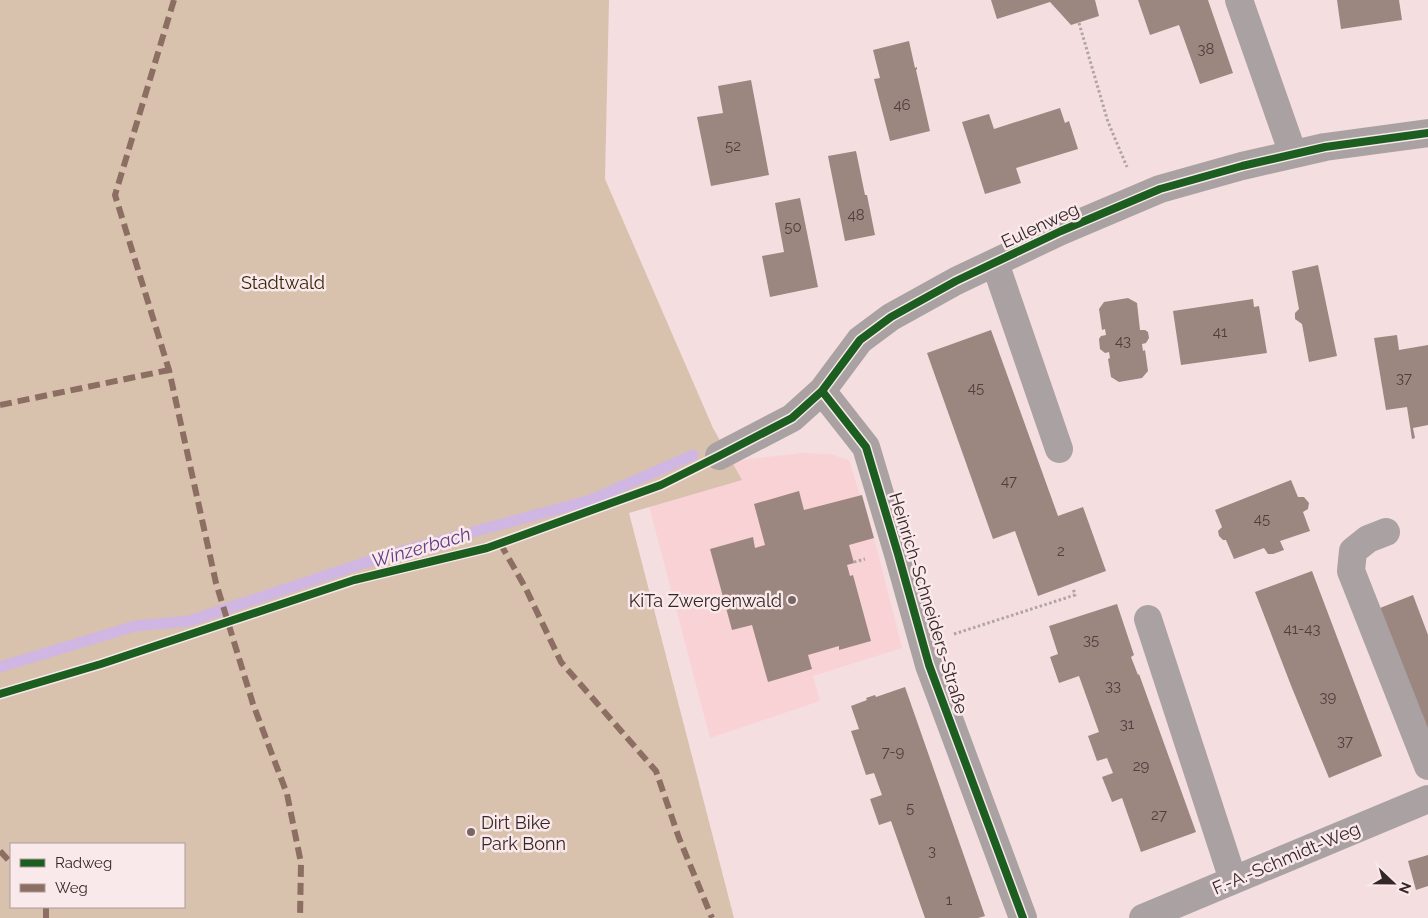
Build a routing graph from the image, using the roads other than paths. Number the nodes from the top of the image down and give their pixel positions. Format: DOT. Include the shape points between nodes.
graph roads {
  1 [pos="1239,0"];
  2 [pos="1428,132"];
  3 [pos="1293,154"];
  4 [pos="995,263"];
  5 [pos="822,391"];
  6 [pos="1059,449"];
  7 [pos="719,456"];
  8 [pos="1386,532"];
  9 [pos="1148,619"];
  10 [pos="1428,766"];
  11 [pos="1428,799"];
  12 [pos="1233,880"];
  13 [pos="1023,918"];
  14 [pos="1143,918"];
  1 -- 3 [label="street"];
  2 -- 3 [label="street, Eulenweg"];
  3 -- 4 [label="street, Eulenweg" via="1160,189"];
  4 -- 5 [label="street, Eulenweg" via="890,317 875,328 860,340"];
  4 -- 6 [label="street"];
  5 -- 7 [label="street, Eulenweg" via="792,418"];
  5 -- 13 [label="street, Heinrich-Schneiders-Straße" via="866,447 923,645"];
  8 -- 10 [label="street" via="1368,539 1353,551 1351,571"];
  9 -- 12 [label="street"];
  11 -- 12 [label="street, F.-A.-Schmidt-Weg"];
  12 -- 14 [label="street, F.-A.-Schmidt-Weg"];
}
